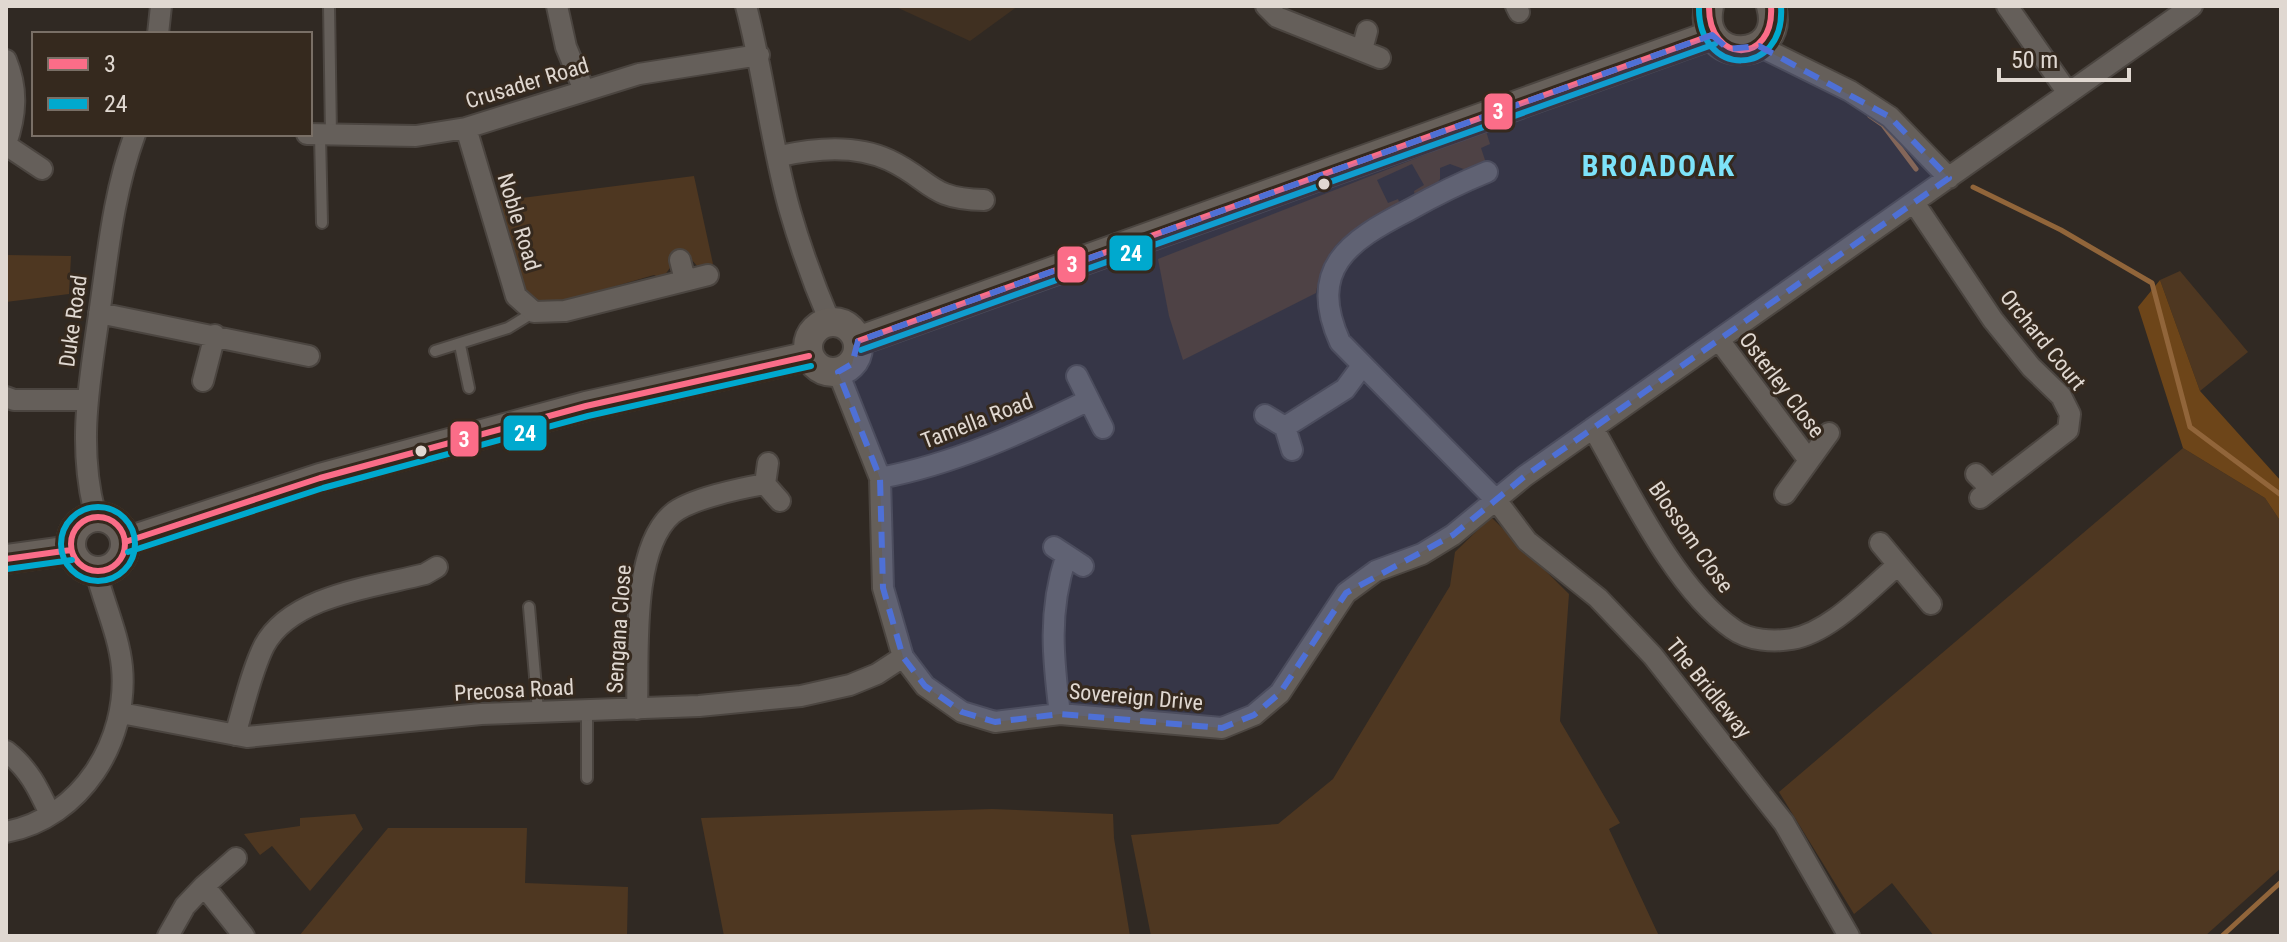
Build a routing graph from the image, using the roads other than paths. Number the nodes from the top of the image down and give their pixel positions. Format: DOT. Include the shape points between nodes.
graph roads {
  1 [pos="161,6"];
  2 [pos="329,6"];
  3 [pos="557,6"];
  4 [pos="746,6"];
  5 [pos="1266,6"];
  6 [pos="1709,6"];
  7 [pos="1771,6"];
  8 [pos="2007,6"];
  9 [pos="2192,6"];
  10 [pos="158,32"];
  11 [pos="1712,35"];
  12 [pos="1759,46"];
  13 [pos="1370,47"];
  14 [pos="759,55"];
  15 [pos="6,60"];
  16 [pos="584,90"];
  17 [pos="2068,93"];
  18 [pos="466,128"];
  19 [pos="319,135"];
  20 [pos="134,136"];
  21 [pos="6,144"];
  22 [pos="780,156"];
  23 [pos="42,169"];
  24 [pos="1487,172"];
  25 [pos="1949,178"];
  26 [pos="984,200"];
  27 [pos="1915,204"];
  28 [pos="322,223"];
  29 [pos="708,275"];
  30 [pos="534,312"];
  31 [pos="99,313"];
  32 [pos="830,322"];
  33 [pos="215,335"];
  34 [pos="1719,340"];
  35 [pos="858,341"];
  36 [pos="460,345"];
  37 [pos="435,351"];
  38 [pos="309,356"];
  39 [pos="809,356"];
  40 [pos="1362,366"];
  41 [pos="838,372"];
  42 [pos="1077,376"];
  43 [pos="203,381"];
  44 [pos="469,388"];
  45 [pos="6,397"];
  46 [pos="86,400"];
  47 [pos="1089,400"];
  48 [pos="1265,415"];
  49 [pos="1285,427"];
  50 [pos="1103,428"];
  51 [pos="1593,428"];
  52 [pos="1829,433"];
  53 [pos="1292,450"];
  54 [pos="1808,459"];
  55 [pos="768,463"];
  56 [pos="1976,474"];
  57 [pos="880,478"];
  58 [pos="765,484"];
  59 [pos="1785,494"];
  60 [pos="1496,500"];
  61 [pos="780,501"];
  62 [pos="96,517"];
  63 [pos="125,542"];
  64 [pos="1880,543"];
  65 [pos="71,550"];
  66 [pos="1068,557"];
  67 [pos="6,559"];
  68 [pos="1898,565"];
  69 [pos="437,567"];
  70 [pos="96,572"];
  71 [pos="1931,604"];
  72 [pos="529,607"];
  73 [pos="903,657"];
  74 [pos="637,709"];
  75 [pos="587,710"];
  76 [pos="538,711"];
  77 [pos="121,713"];
  78 [pos="1060,714"];
  79 [pos="235,735"];
  80 [pos="6,751"];
  81 [pos="587,778"];
  82 [pos="50,814"];
  83 [pos="6,832"];
  84 [pos="236,858"];
  85 [pos="204,886"];
  86 [pos="168,936"];
  87 [pos="244,936"];
  88 [pos="1849,936"];
  1 -- 10 [label="street"];
  2 -- 19 [label="lane"];
  3 -- 16 [label="street"];
  4 -- 14 [label="street"];
  5 -- 13 [label="street" via="1277,17"];
  6 -- 11 [label="street"];
  7 -- 12 [label="street" via="1772,29"];
  8 -- 17 [label="street"];
  9 -- 17 [label="street, Sovereign Drive"];
  11 -- 12 [label="street" via="1728,49"];
  11 -- 35 [label="street"];
  12 -- 25 [label="street" via="1890,117"];
  14 -- 16 [label="street, Crusader Road" via="639,74"];
  14 -- 22 [label="street"];
  15 -- 21 [label="street" via="16,110"];
  16 -- 18 [label="street, Crusader Road"];
  17 -- 25 [label="street, Sovereign Drive"];
  18 -- 19 [label="street, Crusader Road" via="416,136"];
  18 -- 30 [label="street, Noble Road" via="516,296"];
  19 -- 28 [label="lane"];
  20 -- 31 [label="street, Duke Road" via="119,177"];
  21 -- 23 [label="street"];
  22 -- 26 [label="street" via="814,148 857,151 889,160 924,195"];
  22 -- 32 [label="street" via="789,208"];
  24 -- 40 [label="street, The Bridleway" via="1460,175 1378,225 1348,246 1333,268 1327,291 1330,320 1340,342"];
  25 -- 27 [label="street, Sovereign Drive"];
  27 -- 34 [label="street, Sovereign Drive"];
  27 -- 56 [label="street, Orchard Court" via="1993,320 2061,396 2070,414 2068,430 1986,493"];
  29 -- 30 [label="street" via="683,270 565,311"];
  30 -- 36 [label="lane" via="508,328"];
  31 -- 33 [label="street"];
  31 -- 46 [label="street, Duke Road"];
  32 -- 35 [label="street" via="851,328"];
  32 -- 39 [label="street" via="809,337"];
  33 -- 38 [label="street"];
  33 -- 43 [label="street"];
  34 -- 51 [label="street, Sovereign Drive"];
  34 -- 54 [label="street, Osterley Close"];
  35 -- 41 [label="street" via="856,358"];
  36 -- 37 [label="lane"];
  36 -- 44 [label="lane"];
  39 -- 41 [label="street" via="820,369"];
  39 -- 63 [label="street" via="586,406 320,478"];
  40 -- 49 [label="street" via="1345,389"];
  40 -- 60 [label="street, The Bridleway"];
  41 -- 57 [label="street, Sovereign Drive"];
  42 -- 47 [label="street"];
  45 -- 46 [label="street"];
  46 -- 62 [label="street, Duke Road" via="85,478"];
  47 -- 50 [label="street"];
  47 -- 57 [label="street, Tamella Road" via="1015,436 913,472"];
  48 -- 49 [label="street"];
  49 -- 53 [label="street"];
  51 -- 60 [label="street, Sovereign Drive"];
  51 -- 68 [label="street, Blossom Close" via="1649,527 1700,598 1735,631 1766,641 1795,639 1828,622"];
  52 -- 54 [label="street, Osterley Close"];
  54 -- 59 [label="street, Osterley Close"];
  55 -- 58 [label="street"];
  57 -- 73 [label="street, Sovereign Drive" via="883,588"];
  58 -- 61 [label="street"];
  58 -- 74 [label="street, Sengana Close" via="673,512 656,533 640,614"];
  60 -- 78 [label="street, Sovereign Drive" via="1443,541 1376,571 1346,593 1280,693 1254,715 1222,728"];
  60 -- 88 [label="street, The Bridleway" via="1527,541 1626,625 1721,740 1784,823"];
  62 -- 63 [label="street" via="114,522"];
  62 -- 65 [label="street" via="73,531"];
  63 -- 70 [label="street" via="121,560"];
  64 -- 68 [label="street"];
  65 -- 67 [label="street"];
  65 -- 70 [label="street" via="81,567"];
  66 -- 78 [label="street" via="1052,617"];
  68 -- 71 [label="street"];
  69 -- 79 [label="street" via="335,596 280,625 264,646"];
  70 -- 77 [label="street" via="122,666"];
  72 -- 76 [label="lane"];
  73 -- 74 [label="street, Precosa Road" via="850,685 801,696"];
  73 -- 78 [label="street, Sovereign Drive" via="925,686 962,712 995,722"];
  74 -- 75 [label="street, Precosa Road"];
  75 -- 76 [label="street, Precosa Road"];
  75 -- 81 [label="lane"];
  76 -- 79 [label="street, Precosa Road"];
  77 -- 79 [label="street, Precosa Road"];
  77 -- 82 [label="street" via="105,759 69,803"];
  80 -- 82 [label="street" via="24,765"];
  82 -- 83 [label="street" via="28,828"];
  84 -- 85 [label="street"];
  85 -- 86 [label="street"];
  85 -- 87 [label="street"];
}
